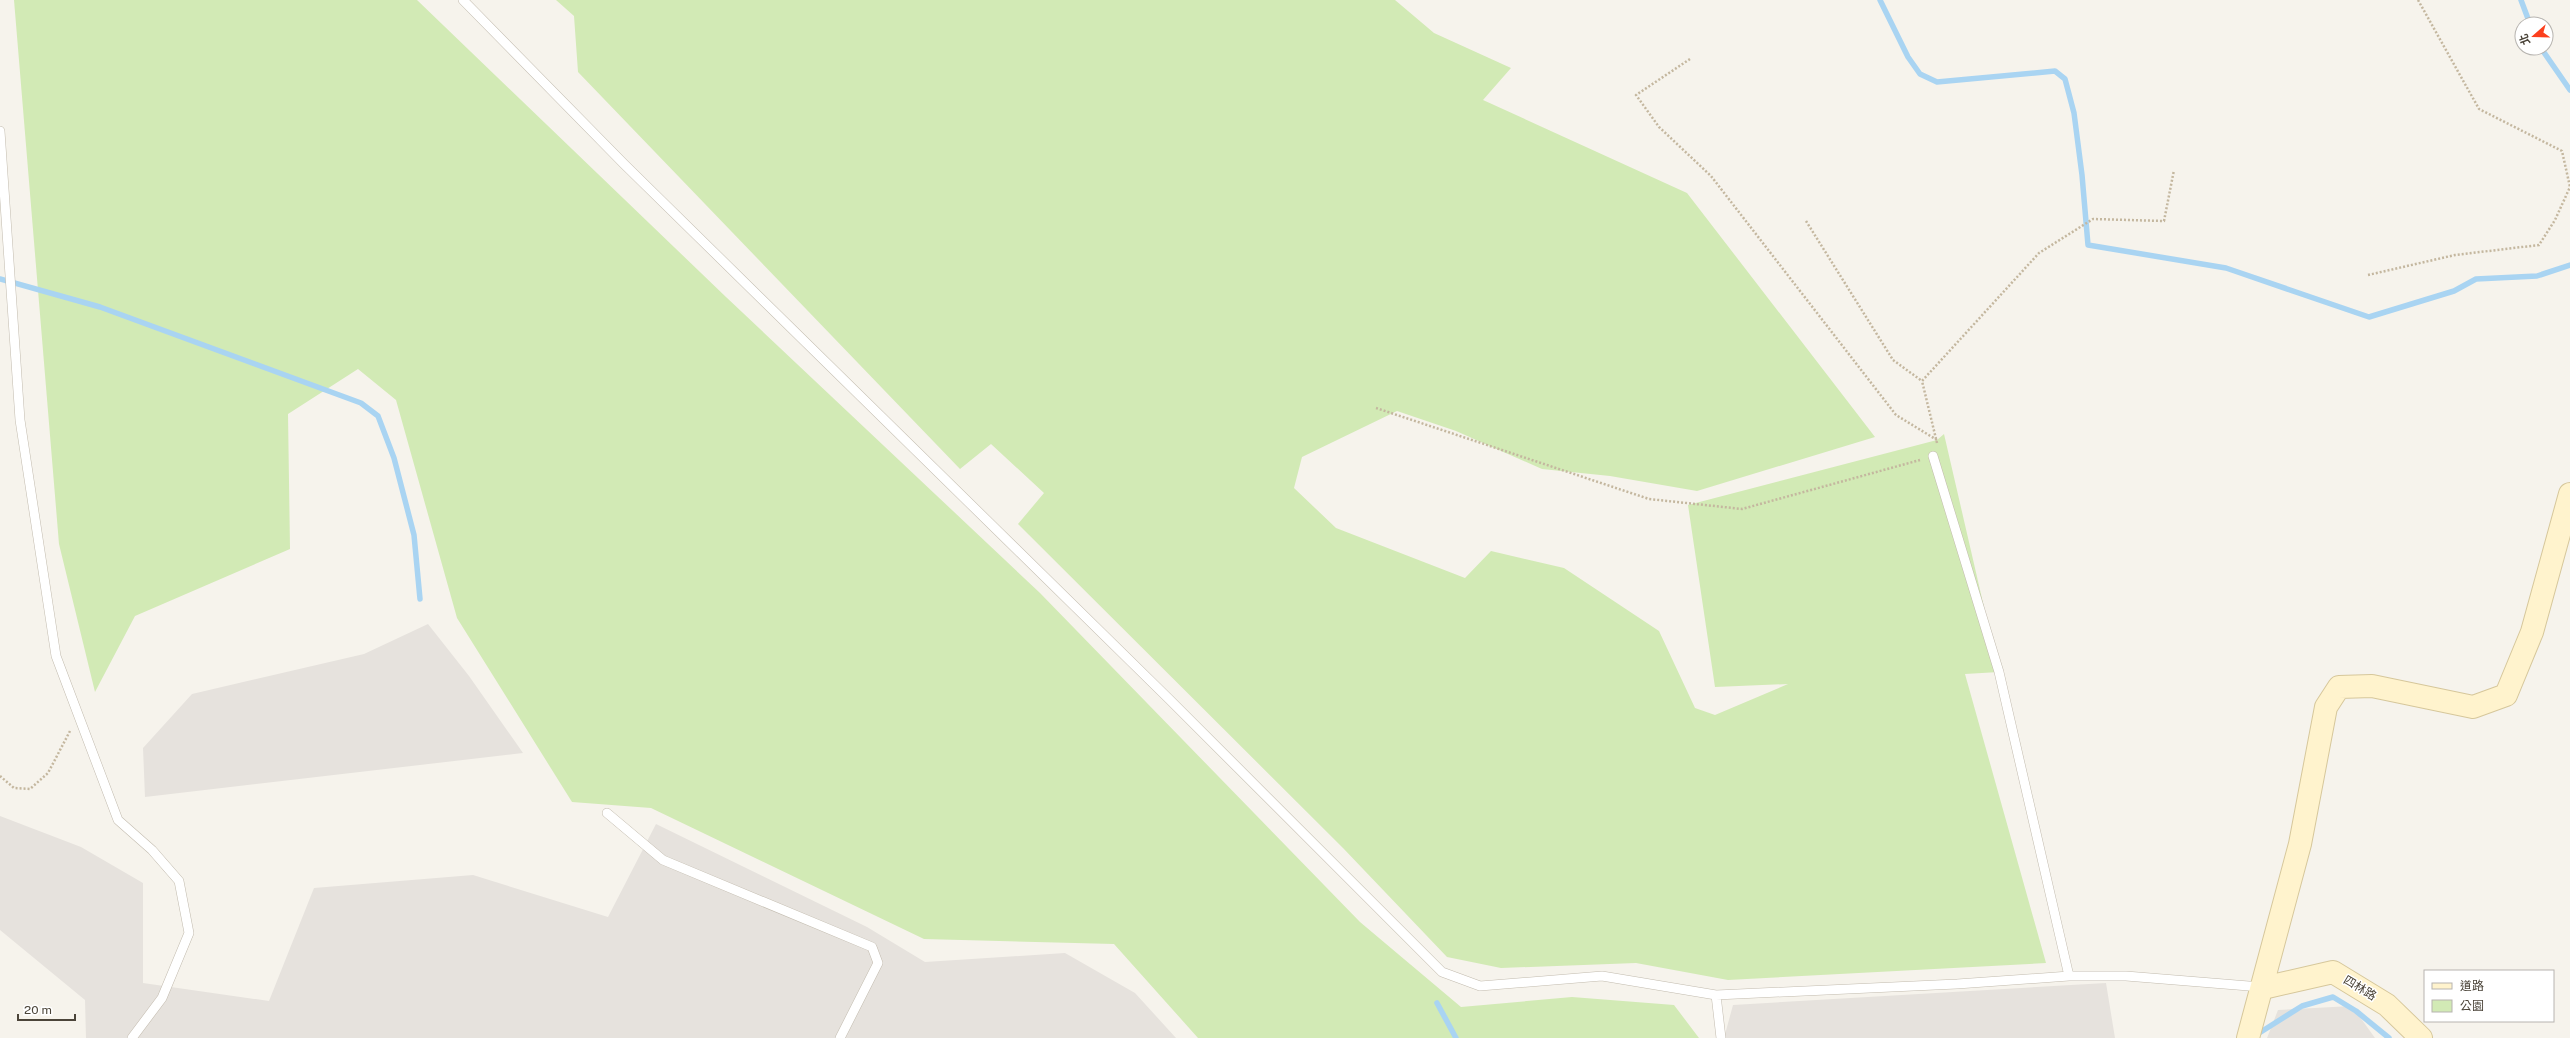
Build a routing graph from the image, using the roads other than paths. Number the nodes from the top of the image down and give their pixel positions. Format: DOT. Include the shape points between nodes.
graph roads {
  1 [pos="463,0"];
  2 [pos="0,131"];
  3 [pos="1933,456"];
  4 [pos="2570,494"];
  5 [pos="607,813"];
  6 [pos="2069,976"];
  7 [pos="2263,988"];
  8 [pos="1716,995"];
  9 [pos="132,1038"];
  10 [pos="840,1038"];
  11 [pos="1721,1038"];
  12 [pos="2248,1038"];
  13 [pos="2421,1038"];
  1 -- 8 [label="lane" via="624,164 1169,699 1442,972 1480,986 1602,976"];
  2 -- 9 [label="lane" via="20,420 56,656 118,820 152,850 179,882 189,933 162,998"];
  3 -- 6 [label="lane" via="1999,672"];
  4 -- 7 [label="street" via="2532,632 2506,695 2474,707 2372,686 2339,687 2326,707 2300,844"];
  5 -- 10 [label="lane" via="663,860 872,947 878,963"];
  6 -- 7 [label="lane" via="2126,976"];
  6 -- 8 [label="lane"];
  7 -- 12 [label="street"];
  7 -- 13 [label="street, 四林路" via="2333,972 2387,1005"];
  8 -- 11 [label="lane"];
}
